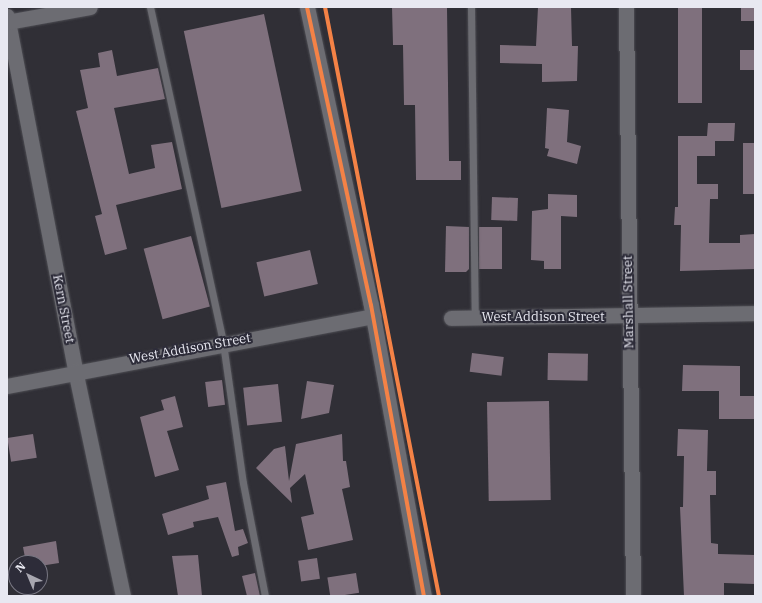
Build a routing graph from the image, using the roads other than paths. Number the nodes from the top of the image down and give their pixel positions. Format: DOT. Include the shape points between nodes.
graph roads {
  1 [pos="90,7"];
  2 [pos="150,7"];
  3 [pos="307,7"];
  4 [pos="471,7"];
  5 [pos="626,7"];
  6 [pos="7,20"];
  7 [pos="755,313"];
  8 [pos="373,316"];
  9 [pos="629,317"];
  10 [pos="451,318"];
  11 [pos="475,318"];
  12 [pos="223,344"];
  13 [pos="75,370"];
  14 [pos="7,386"];
  15 [pos="123,596"];
  16 [pos="265,596"];
  17 [pos="424,596"];
  18 [pos="633,596"];
  1 -- 6 [label="street"];
  2 -- 12 [label="lane"];
  3 -- 8 [label="street"];
  4 -- 11 [label="lane"];
  5 -- 9 [label="street, Marshall Street"];
  6 -- 13 [label="street, Kern Street"];
  7 -- 9 [label="street, West Addison Street"];
  8 -- 12 [label="street, West Addison Street"];
  8 -- 17 [label="street"];
  9 -- 11 [label="street, West Addison Street"];
  9 -- 18 [label="street, Marshall Street"];
  10 -- 11 [label="street, West Addison Street"];
  12 -- 13 [label="street, West Addison Street"];
  12 -- 16 [label="lane" via="243,483"];
  13 -- 14 [label="street, West Addison Street"];
  13 -- 15 [label="street, Kern Street"];
}
